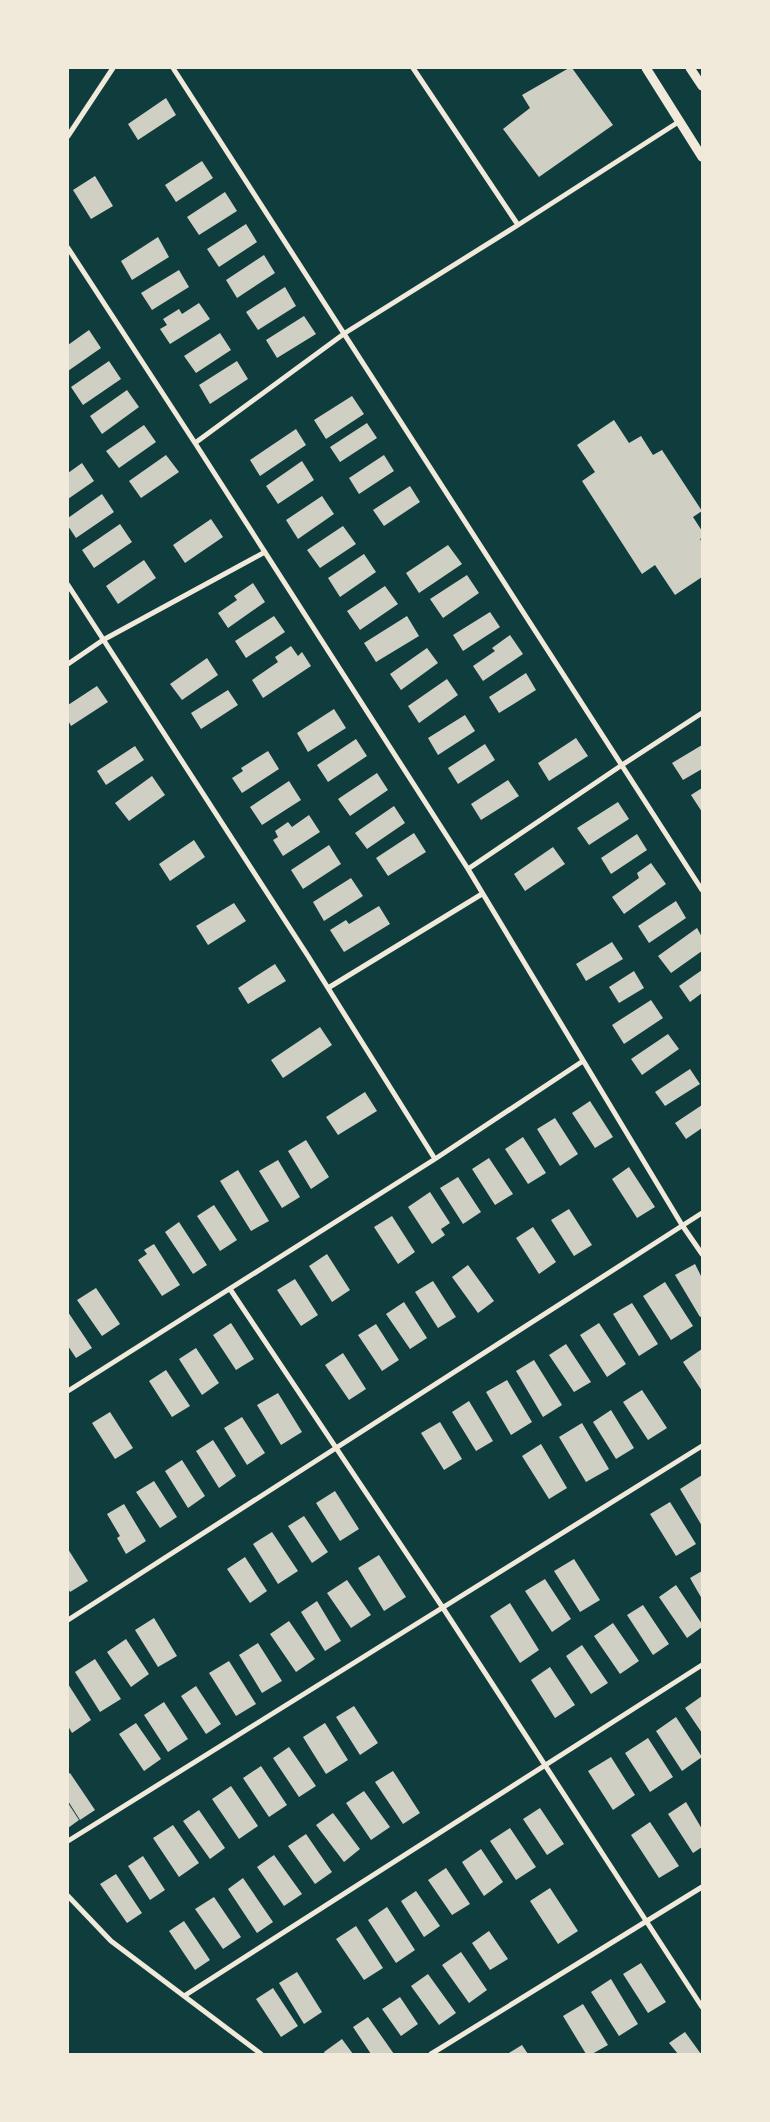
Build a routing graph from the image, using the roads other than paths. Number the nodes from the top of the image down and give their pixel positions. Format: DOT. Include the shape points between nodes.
graph roads {
  1 [pos="112,68"];
  2 [pos="173,68"];
  3 [pos="413,68"];
  4 [pos="646,68"];
  5 [pos="690,68"];
  6 [pos="702,86"];
  7 [pos="680,121"];
  8 [pos="68,136"];
  9 [pos="702,157"];
  10 [pos="518,225"];
  11 [pos="68,248"];
  12 [pos="345,333"];
  13 [pos="195,443"];
  14 [pos="265,552"];
  15 [pos="68,585"];
  16 [pos="103,640"];
  17 [pos="68,664"];
  18 [pos="702,713"];
  19 [pos="622,765"];
  20 [pos="468,869"];
  21 [pos="702,890"];
  22 [pos="482,894"];
  23 [pos="328,988"];
  24 [pos="583,1061"];
  25 [pos="435,1159"];
  26 [pos="702,1213"];
  27 [pos="682,1225"];
  28 [pos="702,1254"];
  29 [pos="230,1289"];
  30 [pos="68,1391"];
  31 [pos="702,1446"];
  32 [pos="336,1448"];
  33 [pos="443,1608"];
  34 [pos="68,1620"];
  35 [pos="702,1665"];
  36 [pos="546,1765"];
  37 [pos="68,1841"];
  38 [pos="702,1886"];
  39 [pos="68,1896"];
  40 [pos="647,1921"];
  41 [pos="184,1996"];
  42 [pos="702,2006"];
  43 [pos="261,2054"];
  44 [pos="431,2054"];
  1 -- 8 [label="street"];
  2 -- 12 [label="street"];
  3 -- 10 [label="street"];
  4 -- 7 [label="street"];
  5 -- 6 [label="street"];
  7 -- 9 [label="street"];
  7 -- 10 [label="street"];
  10 -- 12 [label="street"];
  11 -- 13 [label="street"];
  12 -- 13 [label="street"];
  12 -- 19 [label="street"];
  13 -- 14 [label="street"];
  14 -- 16 [label="street"];
  14 -- 20 [label="street"];
  15 -- 16 [label="street"];
  16 -- 17 [label="street"];
  16 -- 23 [label="street"];
  18 -- 19 [label="street"];
  19 -- 20 [label="street"];
  19 -- 21 [label="street"];
  20 -- 22 [label="street"];
  22 -- 23 [label="street"];
  22 -- 24 [label="street"];
  23 -- 25 [label="street"];
  24 -- 25 [label="street"];
  24 -- 27 [label="street"];
  25 -- 29 [label="street"];
  26 -- 27 [label="street"];
  27 -- 28 [label="street"];
  27 -- 32 [label="street"];
  29 -- 30 [label="street"];
  29 -- 32 [label="street"];
  31 -- 33 [label="street"];
  32 -- 33 [label="street"];
  32 -- 34 [label="street"];
  33 -- 36 [label="street"];
  33 -- 37 [label="street"];
  35 -- 36 [label="street"];
  36 -- 40 [label="street"];
  36 -- 41 [label="street"];
  38 -- 40 [label="street"];
  39 -- 41 [label="street" via="111,1941"];
  40 -- 42 [label="street"];
  40 -- 44 [label="street"];
  41 -- 43 [label="street"];
}
